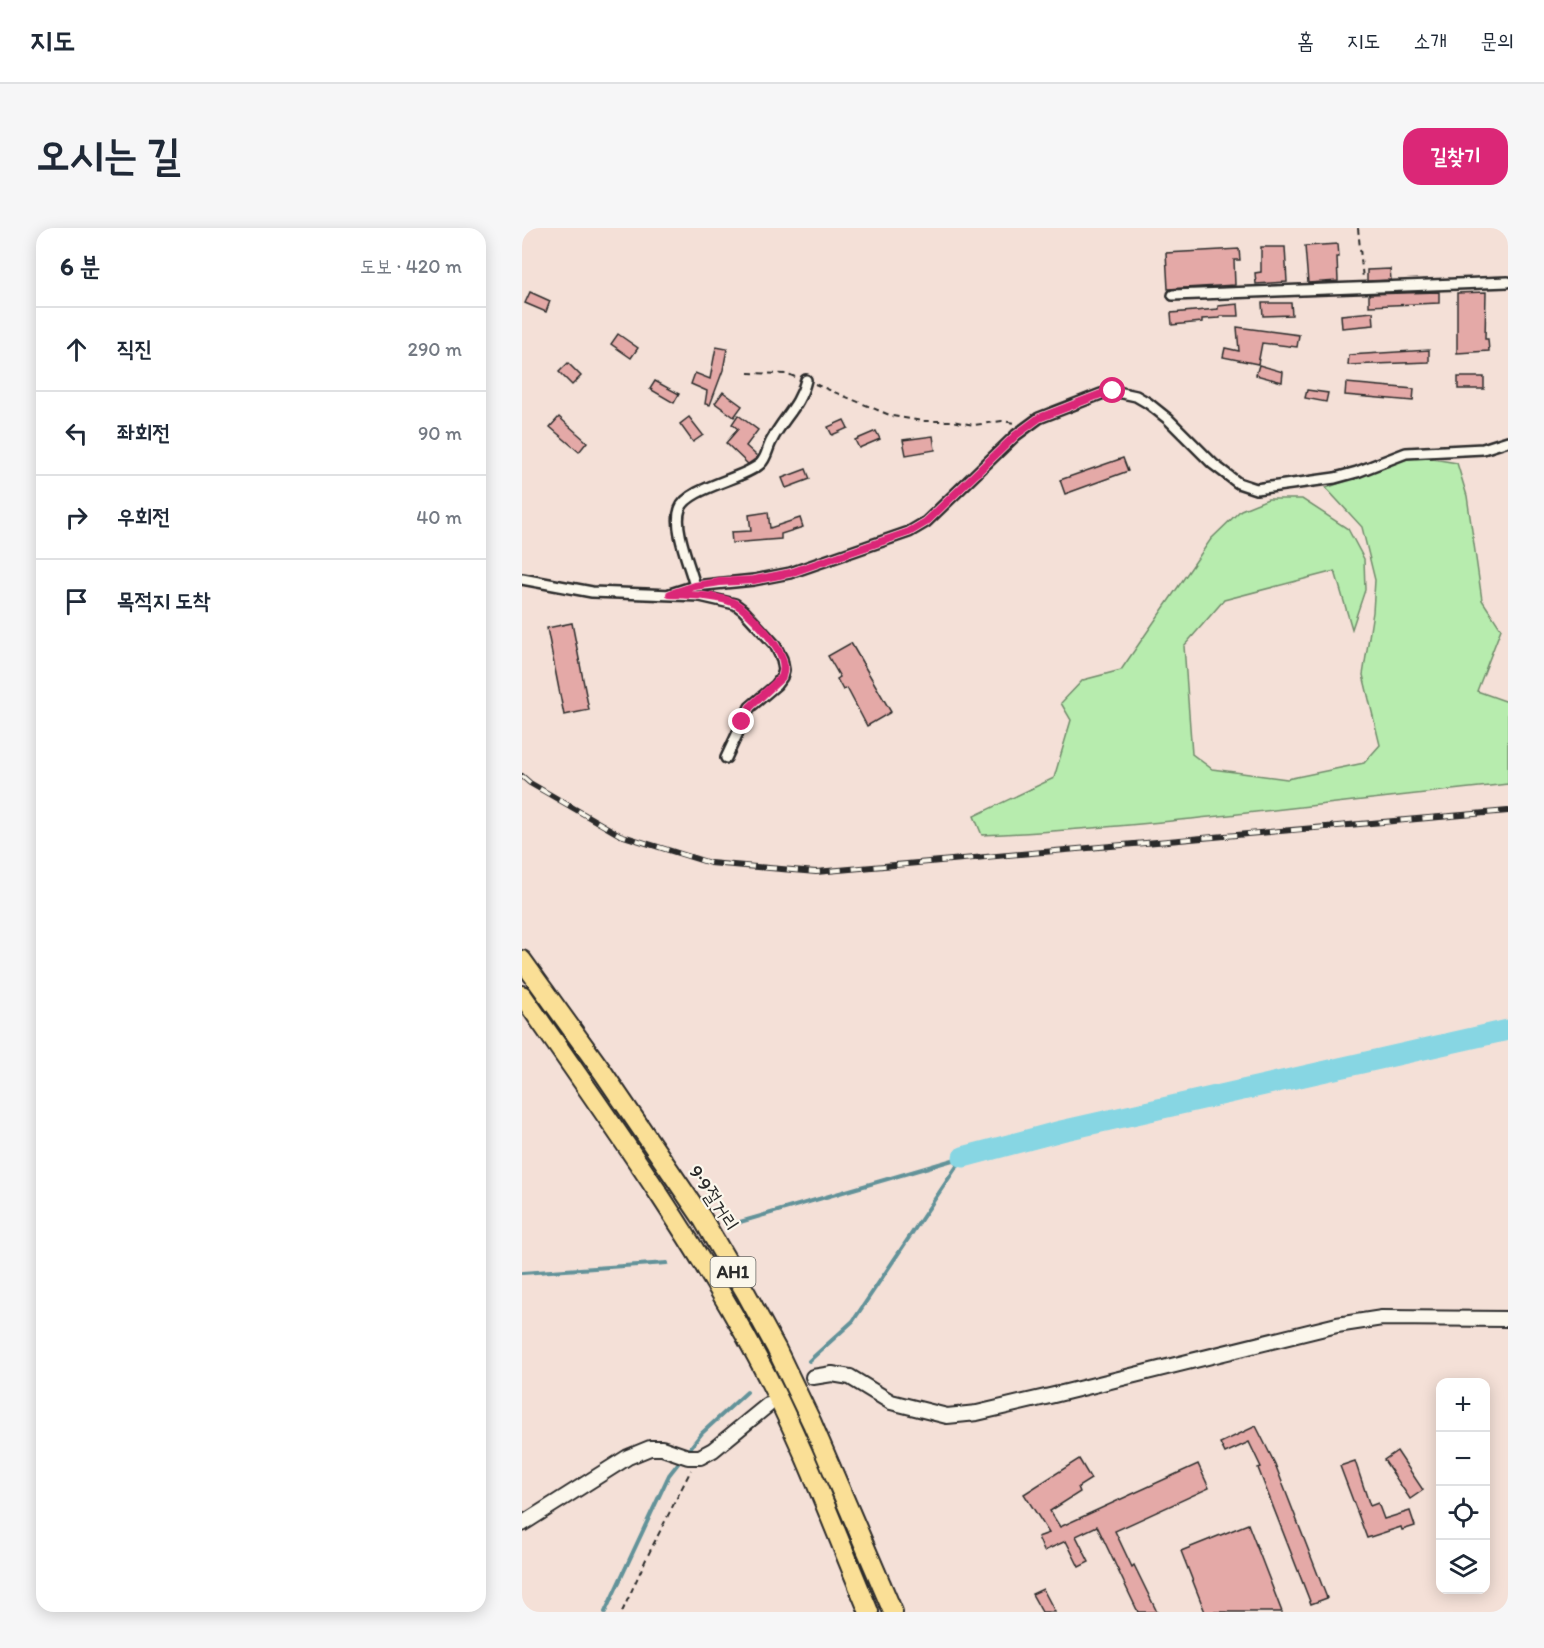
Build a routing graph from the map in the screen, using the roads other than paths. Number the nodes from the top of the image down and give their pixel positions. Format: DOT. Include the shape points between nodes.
graph roads {
  1 [pos="1508,282"];
  2 [pos="1173,295"];
  3 [pos="806,380"];
  4 [pos="1508,441"];
  5 [pos="522,579"];
  6 [pos="695,586"];
  7 [pos="670,594"];
  8 [pos="726,758"];
  9 [pos="522,960"];
  10 [pos="522,995"];
  11 [pos="1508,1319"];
  12 [pos="813,1377"];
  13 [pos="768,1405"];
  14 [pos="522,1524"];
  15 [pos="868,1612"];
  16 [pos="893,1612"];
  1 -- 2 [label="street"];
  3 -- 6 [label="street" via="803,395 772,440 765,459 747,473 702,490 680,509 679,528"];
  4 -- 6 [label="street" via="1474,450 1406,453 1335,478 1256,489 1238,483 1213,464 1149,403 1113,391 1039,418 1016,435 926,522 909,532 790,573"];
  5 -- 7 [label="street" via="592,592"];
  6 -- 7 [label="street"];
  7 -- 8 [label="street" via="735,604 775,645 782,659 782,677 750,707"];
  9 -- 16 [label="highway, 9·9절거리 / AH1" via="702,1218 746,1293 812,1423"];
  10 -- 15 [label="highway, AH1" via="682,1228 727,1303 795,1433"];
  11 -- 12 [label="street" via="1382,1318 1336,1325 1054,1395 947,1416 891,1402 850,1377"];
  13 -- 14 [label="street" via="713,1450 687,1455 650,1448 638,1452"];
}
